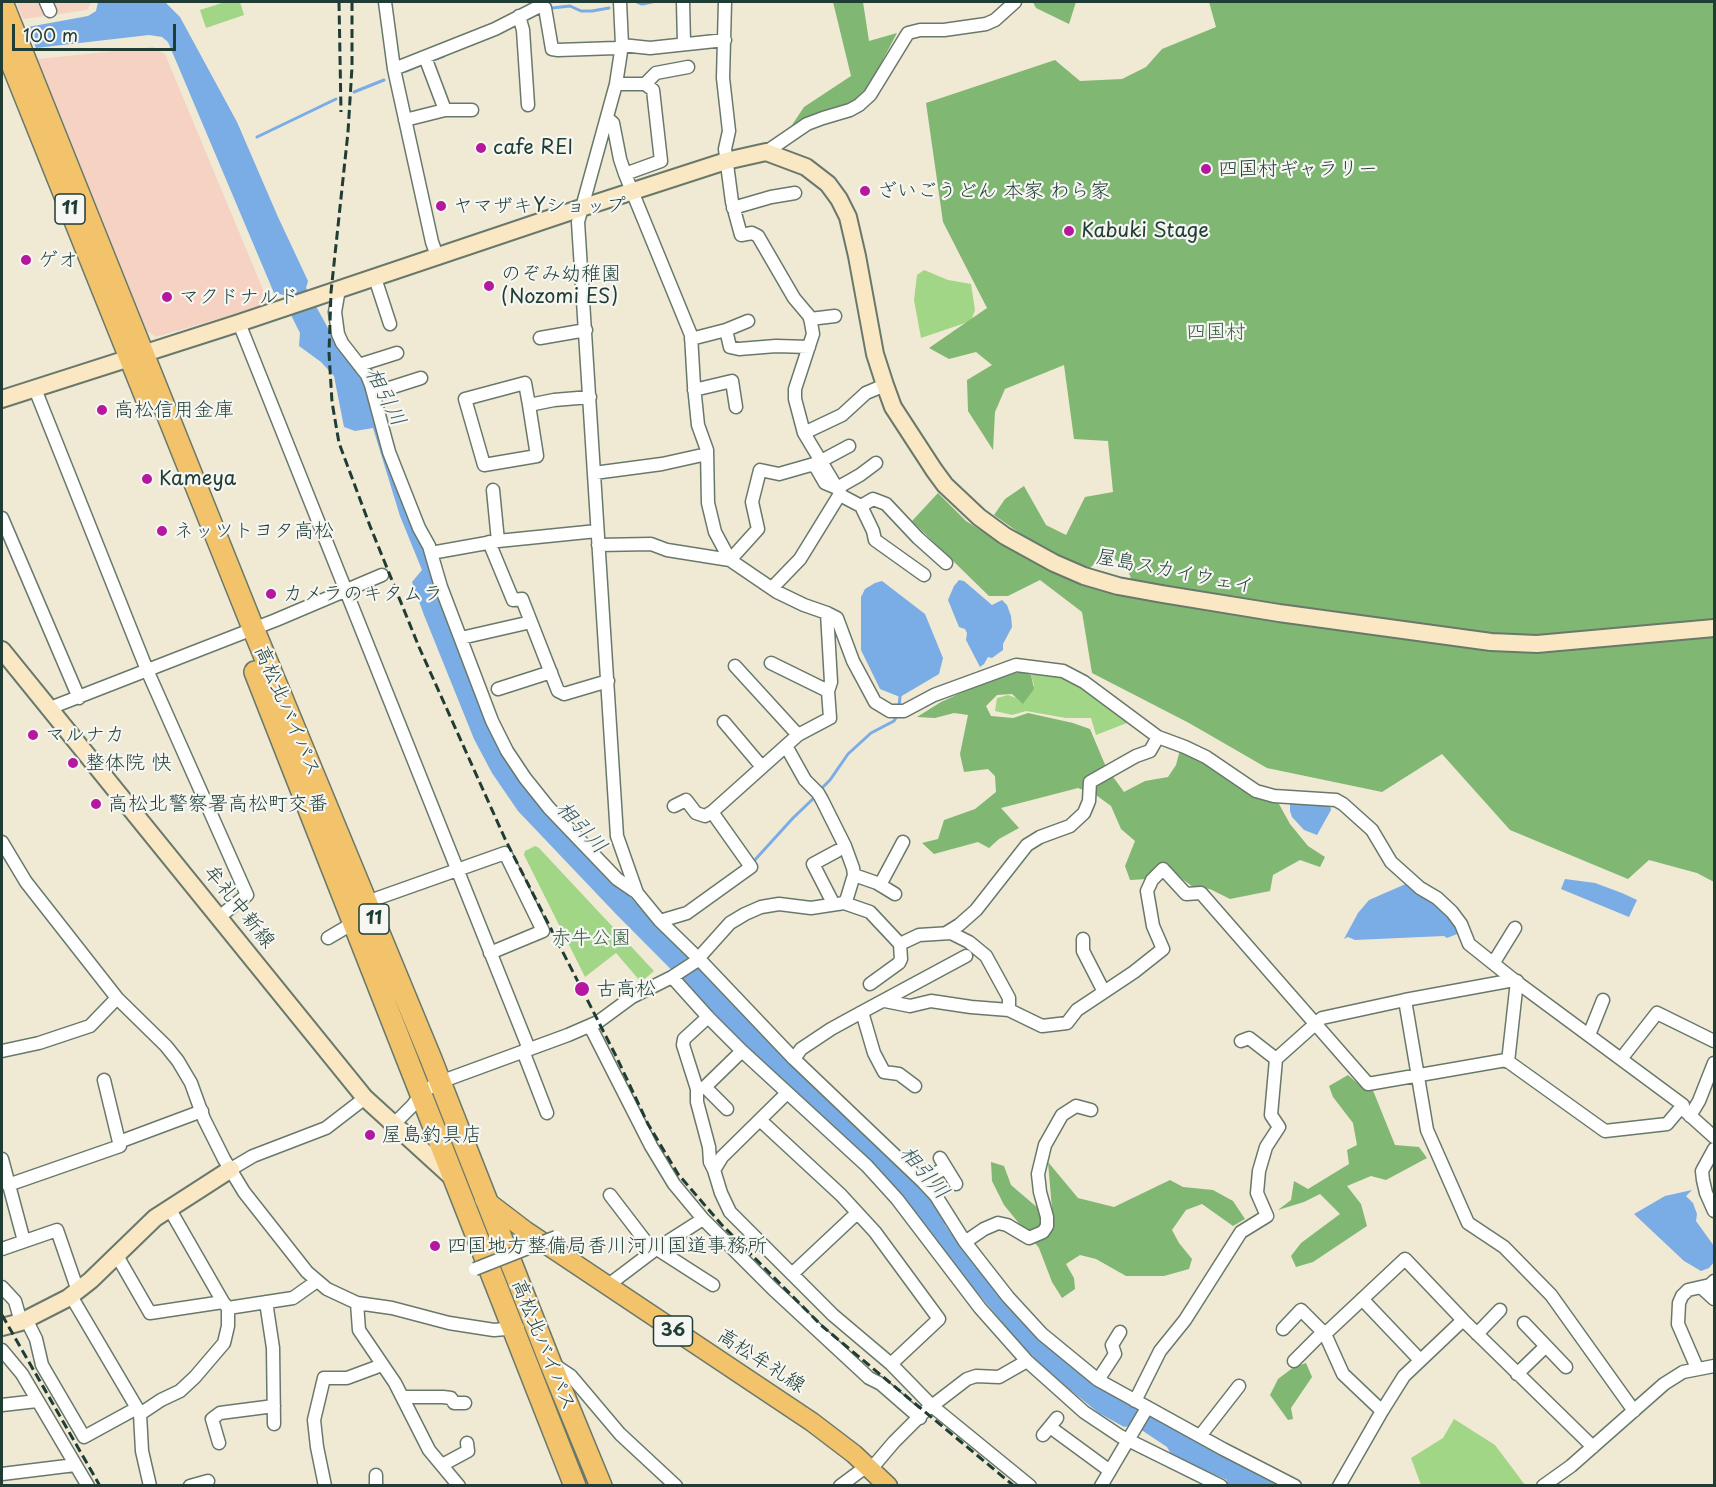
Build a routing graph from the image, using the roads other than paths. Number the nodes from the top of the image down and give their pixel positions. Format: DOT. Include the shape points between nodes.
graph roads {
  1 [pos="2,2"];
  2 [pos="385,2"];
  3 [pos="620,2"];
  4 [pos="683,2"];
  5 [pos="725,2"];
  6 [pos="1015,2"];
  7 [pos="519,16"];
  8 [pos="8,35"];
  9 [pos="725,40"];
  10 [pos="684,44"];
  11 [pos="622,45"];
  12 [pos="425,57"];
  13 [pos="688,67"];
  14 [pos="394,69"];
  15 [pos="616,84"];
  16 [pos="645,84"];
  17 [pos="528,105"];
  18 [pos="445,110"];
  19 [pos="472,110"];
  20 [pos="607,118"];
  21 [pos="405,120"];
  22 [pos="766,152"];
  23 [pos="726,161"];
  24 [pos="625,174"];
  25 [pos="632,193"];
  26 [pos="795,193"];
  27 [pos="581,208"];
  28 [pos="733,208"];
  29 [pos="436,256"];
  30 [pos="375,278"];
  31 [pos="339,289"];
  32 [pos="835,316"];
  33 [pos="810,319"];
  34 [pos="748,321"];
  35 [pos="239,323"];
  36 [pos="390,324"];
  37 [pos="586,330"];
  38 [pos="726,330"];
  39 [pos="540,338"];
  40 [pos="691,339"];
  41 [pos="809,347"];
  42 [pos="397,353"];
  43 [pos="137,356"];
  44 [pos="359,365"];
  45 [pos="421,378"];
  46 [pos="885,385"];
  47 [pos="34,389"];
  48 [pos="694,390"];
  49 [pos="374,393"];
  50 [pos="590,397"];
  51 [pos="2,399"];
  52 [pos="529,405"];
  53 [pos="736,407"];
  54 [pos="804,433"];
  55 [pos="849,446"];
  56 [pos="707,454"];
  57 [pos="821,461"];
  58 [pos="876,463"];
  59 [pos="594,473"];
  60 [pos="493,490"];
  61 [pos="839,491"];
  62 [pos="861,506"];
  63 [pos="2,518"];
  64 [pos="597,531"];
  65 [pos="494,542"];
  66 [pos="598,544"];
  67 [pos="431,553"];
  68 [pos="730,560"];
  69 [pos="946,563"];
  70 [pos="382,575"];
  71 [pos="924,575"];
  72 [pos="772,588"];
  73 [pos="346,590"];
  74 [pos="827,613"];
  75 [pos="531,622"];
  76 [pos="1714,628"];
  77 [pos="246,631"];
  78 [pos="461,638"];
  79 [pos="2,650"];
  80 [pos="771,663"];
  81 [pos="735,666"];
  82 [pos="147,670"];
  83 [pos="551,672"];
  84 [pos="608,681"];
  85 [pos="498,689"];
  86 [pos="828,691"];
  87 [pos="79,698"];
  88 [pos="50,708"];
  89 [pos="724,722"];
  90 [pos="798,735"];
  91 [pos="1158,737"];
  92 [pos="786,746"];
  93 [pos="762,767"];
  94 [pos="674,806"];
  95 [pos="712,812"];
  96 [pos="2,842"];
  97 [pos="903,842"];
  98 [pos="837,851"];
  99 [pos="458,871"];
  100 [pos="854,875"];
  101 [pos="880,885"];
  102 [pos="637,893"];
  103 [pos="895,894"];
  104 [pos="839,903"];
  105 [pos="368,904"];
  106 [pos="219,916"];
  107 [pos="660,921"];
  108 [pos="355,922"];
  109 [pos="1515,928"];
  110 [pos="946,933"];
  111 [pos="328,938"];
  112 [pos="1083,939"];
  113 [pos="900,944"];
  114 [pos="490,953"];
  115 [pos="966,956"];
  116 [pos="697,960"];
  117 [pos="1494,962"];
  118 [pos="674,976"];
  119 [pos="1515,980"];
  120 [pos="870,984"];
  121 [pos="1104,992"];
  122 [pos="117,998"];
  123 [pos="1603,999"];
  124 [pos="1405,1000"];
  125 [pos="885,1002"];
  126 [pos="1009,1010"];
  127 [pos="862,1012"];
  128 [pos="708,1017"];
  129 [pos="1315,1024"];
  130 [pos="590,1026"];
  131 [pos="1589,1035"];
  132 [pos="1241,1041"];
  133 [pos="1714,1041"];
  134 [pos="526,1050"];
  135 [pos="2,1051"];
  136 [pos="742,1051"];
  137 [pos="794,1059"];
  138 [pos="1276,1059"];
  139 [pos="1621,1059"];
  140 [pos="1508,1062"];
  141 [pos="1714,1064"];
  142 [pos="1419,1074"];
  143 [pos="104,1080"];
  144 [pos="915,1086"];
  145 [pos="431,1087"];
  146 [pos="701,1088"];
  147 [pos="787,1093"];
  148 [pos="365,1098"];
  149 [pos="727,1109"];
  150 [pos="1091,1110"];
  151 [pos="202,1111"];
  152 [pos="1686,1111"];
  153 [pos="547,1113"];
  154 [pos="760,1120"];
  155 [pos="394,1124"];
  156 [pos="1714,1137"];
  157 [pos="119,1142"];
  158 [pos="1714,1149"];
  159 [pos="2,1159"];
  160 [pos="231,1169"];
  161 [pos="714,1170"];
  162 [pos="455,1180"];
  163 [pos="922,1181"];
  164 [pos="957,1184"];
  165 [pos="8,1185"];
  166 [pos="610,1195"];
  167 [pos="487,1201"];
  168 [pos="169,1209"];
  169 [pos="1714,1210"];
  170 [pos="857,1213"];
  171 [pos="703,1219"];
  172 [pos="556,1237"];
  173 [pos="24,1241"];
  174 [pos="965,1242"];
  175 [pos="2,1249"];
  176 [pos="656,1249"];
  177 [pos="116,1254"];
  178 [pos="475,1269"];
  179 [pos="792,1274"];
  180 [pos="317,1281"];
  181 [pos="1714,1281"];
  182 [pos="607,1286"];
  183 [pos="713,1286"];
  184 [pos="2,1287"];
  185 [pos="1702,1288"];
  186 [pos="74,1293"];
  187 [pos="1362,1299"];
  188 [pos="1714,1299"];
  189 [pos="266,1302"];
  190 [pos="357,1303"];
  191 [pos="226,1305"];
  192 [pos="1500,1310"];
  193 [pos="1462,1320"];
  194 [pos="23,1321"];
  195 [pos="1524,1323"];
  196 [pos="535,1324"];
  197 [pos="2,1327"];
  198 [pos="514,1329"];
  199 [pos="1283,1329"];
  200 [pos="1120,1332"];
  201 [pos="1324,1333"];
  202 [pos="1477,1334"];
  203 [pos="1546,1346"];
  204 [pos="2,1350"];
  205 [pos="1027,1360"];
  206 [pos="1420,1360"];
  207 [pos="1294,1361"];
  208 [pos="550,1362"];
  209 [pos="891,1364"];
  210 [pos="382,1365"];
  211 [pos="1714,1366"];
  212 [pos="1566,1367"];
  213 [pos="1697,1368"];
  214 [pos="1517,1374"];
  215 [pos="1098,1380"];
  216 [pos="1239,1386"];
  217 [pos="402,1397"];
  218 [pos="37,1401"];
  219 [pos="1135,1401"];
  220 [pos="465,1403"];
  221 [pos="2,1405"];
  222 [pos="274,1406"];
  223 [pos="932,1406"];
  224 [pos="1146,1410"];
  225 [pos="139,1411"];
  226 [pos="1382,1411"];
  227 [pos="1634,1411"];
  228 [pos="920,1418"];
  229 [pos="274,1424"];
  230 [pos="1050,1427"];
  231 [pos="1132,1436"];
  232 [pos="1200,1436"];
  233 [pos="219,1443"];
  234 [pos="467,1443"];
  235 [pos="1593,1447"];
  236 [pos="75,1465"];
  237 [pos="442,1465"];
  238 [pos="869,1468"];
  239 [pos="1110,1471"];
  240 [pos="2,1474"];
  241 [pos="208,1481"];
  242 [pos="88,1485"];
  243 [pos="150,1485"];
  244 [pos="190,1485"];
  245 [pos="325,1485"];
  246 [pos="459,1485"];
  247 [pos="575,1485"];
  248 [pos="601,1485"];
  249 [pos="676,1485"];
  250 [pos="840,1485"];
  251 [pos="888,1485"];
  252 [pos="1030,1485"];
  253 [pos="1101,1485"];
  254 [pos="1221,1485"];
  255 [pos="1295,1485"];
  256 [pos="1339,1485"];
  257 [pos="1543,1485"];
  1 -- 8 [label="highway, 高松北バイパス / 11"];
  2 -- 14 [label="street"];
  3 -- 11 [label="street"];
  4 -- 10 [label="street"];
  5 -- 9 [label="street"];
  6 -- 22 [label="street" via="986,24 908,33 870,95 859,105 807,124"];
  7 -- 11 [label="street" via="540,6 545,8 552,49"];
  7 -- 12 [label="street"];
  7 -- 17 [label="street"];
  8 -- 43 [label="highway, 高松北バイパス / 11"];
  9 -- 10 [label="street"];
  9 -- 23 [label="street" via="723,78 729,131"];
  10 -- 11 [label="street" via="650,48"];
  11 -- 15 [label="street"];
  12 -- 14 [label="street"];
  12 -- 18 [label="street"];
  13 -- 16 [label="street" via="656,73"];
  14 -- 21 [label="street"];
  15 -- 16 [label="street"];
  15 -- 20 [label="street"];
  16 -- 24 [label="street" via="653,90 661,161"];
  18 -- 19 [label="street"];
  18 -- 21 [label="street"];
  20 -- 24 [label="street" via="613,123"];
  20 -- 27 [label="street"];
  21 -- 29 [label="street"];
  22 -- 23 [label="street"];
  22 -- 46 [label="street, 屋島スカイウェイ" via="806,167 828,184 839,199 848,217 875,354"];
  23 -- 25 [label="street"];
  23 -- 28 [label="street"];
  24 -- 25 [label="street"];
  25 -- 27 [label="street"];
  25 -- 40 [label="street"];
  26 -- 28 [label="street"];
  27 -- 29 [label="street"];
  27 -- 37 [label="street" via="578,222"];
  28 -- 33 [label="street" via="741,235 758,236"];
  29 -- 30 [label="street"];
  30 -- 31 [label="street"];
  30 -- 36 [label="street"];
  31 -- 35 [label="street"];
  31 -- 44 [label="street" via="335,312 338,334"];
  32 -- 33 [label="street"];
  33 -- 41 [label="street" via="813,334"];
  34 -- 38 [label="street"];
  35 -- 43 [label="street"];
  35 -- 73 [label="street"];
  37 -- 39 [label="street"];
  37 -- 50 [label="street"];
  38 -- 40 [label="street"];
  38 -- 41 [label="street" via="730,347 739,349"];
  40 -- 48 [label="street"];
  41 -- 54 [label="street" via="795,388"];
  42 -- 44 [label="street"];
  43 -- 47 [label="street"];
  43 -- 77 [label="highway, 高松北バイパス / 11"];
  44 -- 49 [label="street"];
  45 -- 49 [label="street"];
  46 -- 54 [label="street" via="866,393 842,415"];
  46 -- 76 [label="street, 屋島スカイウェイ" via="893,407 940,478 979,517 1028,550 1084,576 1118,586 1491,642 1537,644"];
  47 -- 51 [label="street"];
  47 -- 82 [label="street"];
  48 -- 53 [label="street" via="732,381"];
  48 -- 56 [label="street"];
  49 -- 67 [label="street" via="389,452"];
  50 -- 52 [label="street"];
  50 -- 59 [label="street"];
  52 -- 52 [label="street" via="525,383 465,399 484,465 537,456"];
  54 -- 57 [label="street"];
  55 -- 57 [label="street"];
  56 -- 59 [label="street"];
  56 -- 68 [label="street" via="708,503"];
  57 -- 61 [label="street"];
  58 -- 61 [label="street"];
  59 -- 64 [label="street"];
  60 -- 65 [label="street"];
  61 -- 62 [label="street"];
  61 -- 68 [label="street" via="825,483 814,464 779,474 760,470 752,502 758,529"];
  61 -- 72 [label="street" via="800,559"];
  62 -- 69 [label="street" via="873,499 886,504"];
  62 -- 71 [label="street" via="875,540"];
  63 -- 87 [label="street"];
  64 -- 65 [label="street"];
  64 -- 66 [label="street"];
  65 -- 67 [label="street"];
  65 -- 75 [label="street" via="513,600 522,599"];
  66 -- 68 [label="street" via="651,544"];
  66 -- 84 [label="street"];
  67 -- 78 [label="street"];
  68 -- 72 [label="street"];
  70 -- 73 [label="street"];
  72 -- 74 [label="street"];
  73 -- 77 [label="street"];
  73 -- 99 [label="street"];
  74 -- 86 [label="street" via="831,682"];
  74 -- 91 [label="street" via="837,618 853,661 875,702 890,711 904,711 934,695 1016,665 1063,671"];
  75 -- 78 [label="street"];
  75 -- 83 [label="street"];
  77 -- 82 [label="street"];
  77 -- 105 [label="highway, 高松北バイパス / 11"];
  77 -- 108 [label="highway, 高松北バイパス / 11"];
  78 -- 102 [label="street" via="492,721 525,778 617,879"];
  79 -- 88 [label="street, 牟礼中新線"];
  80 -- 86 [label="street"];
  81 -- 90 [label="street"];
  82 -- 87 [label="street"];
  82 -- 106 [label="street" via="247,895"];
  83 -- 84 [label="street" via="558,692 564,694"];
  83 -- 85 [label="street"];
  84 -- 102 [label="street" via="617,836"];
  86 -- 90 [label="street" via="830,718"];
  87 -- 88 [label="street"];
  88 -- 106 [label="street, 牟礼中新線"];
  89 -- 93 [label="street"];
  90 -- 92 [label="street"];
  91 -- 110 [label="street" via="1150,751 1090,782 1084,813 1070,826 1027,845 976,910"];
  91 -- 117 [label="street" via="1206,758 1256,791 1343,804 1372,830 1391,862 1452,912 1469,944"];
  92 -- 93 [label="street"];
  92 -- 100 [label="street" via="805,780 822,800 845,846"];
  93 -- 95 [label="street"];
  94 -- 95 [label="street" via="686,800 696,813 705,816"];
  95 -- 107 [label="street" via="751,867 687,912"];
  96 -- 122 [label="street" via="26,882"];
  97 -- 101 [label="street"];
  98 -- 104 [label="street" via="813,864"];
  99 -- 105 [label="street"];
  99 -- 114 [label="street"];
  99 -- 114 [label="street" via="505,853 543,931"];
  100 -- 101 [label="street"];
  100 -- 104 [label="street" via="847,898"];
  101 -- 103 [label="street"];
  102 -- 107 [label="street"];
  104 -- 113 [label="street" via="870,912"];
  104 -- 116 [label="street" via="811,908 779,904 760,907 730,923"];
  105 -- 108 [label="street"];
  105 -- 145 [label="highway, 高松北バイパス / 11"];
  106 -- 148 [label="street, 牟礼中新線"];
  107 -- 116 [label="street"];
  108 -- 111 [label="street"];
  108 -- 145 [label="highway, 高松北バイパス / 11"];
  109 -- 117 [label="street"];
  110 -- 113 [label="street" via="919,935"];
  110 -- 126 [label="street" via="969,942 986,956 1010,998"];
  112 -- 121 [label="street" via="1083,951"];
  113 -- 120 [label="street" via="901,959"];
  114 -- 134 [label="street"];
  115 -- 125 [label="street"];
  116 -- 118 [label="street"];
  116 -- 137 [label="street"];
  117 -- 119 [label="street"];
  118 -- 128 [label="street"];
  118 -- 130 [label="street" via="632,997"];
  119 -- 124 [label="street"];
  119 -- 131 [label="street"];
  119 -- 140 [label="street"];
  121 -- 126 [label="street" via="1077,1010 1067,1023 1042,1026"];
  121 -- 129 [label="street" via="1163,949 1153,926 1147,891 1163,869 1186,894 1201,893"];
  122 -- 135 [label="street" via="90,1026"];
  122 -- 151 [label="street" via="178,1061"];
  123 -- 131 [label="street"];
  124 -- 129 [label="street" via="1322,1018"];
  124 -- 142 [label="street"];
  125 -- 126 [label="street" via="910,1006 931,1001"];
  125 -- 127 [label="street"];
  127 -- 137 [label="street" via="801,1049"];
  127 -- 144 [label="street" via="884,1072 899,1074"];
  128 -- 136 [label="street"];
  128 -- 146 [label="street" via="682,1045"];
  129 -- 138 [label="street"];
  129 -- 142 [label="street" via="1368,1084"];
  130 -- 134 [label="street"];
  130 -- 171 [label="street" via="651,1146 674,1184"];
  131 -- 139 [label="street"];
  132 -- 138 [label="street" via="1250,1038"];
  133 -- 139 [label="street" via="1657,1013"];
  134 -- 145 [label="street"];
  134 -- 153 [label="street"];
  136 -- 146 [label="street"];
  136 -- 147 [label="street"];
  137 -- 163 [label="street"];
  138 -- 219 [label="street" via="1271,1115 1279,1127 1266,1147 1257,1193 1267,1216 1242,1232 1160,1351"];
  139 -- 152 [label="street"];
  140 -- 142 [label="street"];
  140 -- 152 [label="street" via="1605,1131 1667,1124"];
  141 -- 152 [label="street" via="1699,1101"];
  142 -- 227 [label="street" via="1426,1130 1468,1222 1504,1247 1551,1295"];
  143 -- 157 [label="street"];
  145 -- 155 [label="street"];
  145 -- 162 [label="highway, 高松北バイパス / 11"];
  145 -- 167 [label="highway, 高松北バイパス / 11"];
  146 -- 149 [label="street"];
  146 -- 161 [label="street" via="697,1102"];
  147 -- 154 [label="street"];
  147 -- 205 [label="street" via="897,1199 980,1308"];
  148 -- 155 [label="street, 牟礼中新線"];
  148 -- 160 [label="street" via="326,1128 253,1156"];
  150 -- 174 [label="street" via="1076,1106 1062,1115 1045,1145 1038,1174 1047,1217 1043,1232 1029,1238 998,1223"];
  151 -- 157 [label="street"];
  151 -- 160 [label="street"];
  152 -- 156 [label="street"];
  154 -- 161 [label="street"];
  154 -- 170 [label="street"];
  155 -- 162 [label="street, 牟礼中新線"];
  157 -- 165 [label="street" via="120,1146"];
  158 -- 169 [label="street" via="1702,1171"];
  159 -- 165 [label="street"];
  160 -- 168 [label="street"];
  160 -- 180 [label="street" via="266,1221"];
  161 -- 179 [label="street" via="730,1212"];
  162 -- 167 [label="main road, 高松牟礼線 / 36"];
  162 -- 198 [label="highway, 高松北バイパス / 11"];
  163 -- 164 [label="street" via="943,1163"];
  163 -- 174 [label="street"];
  165 -- 173 [label="street"];
  166 -- 176 [label="street" via="646,1242"];
  167 -- 182 [label="main road, 高松牟礼線 / 36"];
  167 -- 196 [label="highway, 高松北バイパス / 11"];
  168 -- 177 [label="street"];
  168 -- 191 [label="street"];
  170 -- 179 [label="street"];
  170 -- 209 [label="street" via="939,1319"];
  171 -- 176 [label="street"];
  171 -- 228 [label="street" via="869,1378"];
  172 -- 178 [label="street, bridge"];
  173 -- 175 [label="street"];
  173 -- 186 [label="street" via="57,1230"];
  174 -- 215 [label="street" via="1026,1318"];
  176 -- 182 [label="street"];
  176 -- 183 [label="street"];
  177 -- 186 [label="street"];
  177 -- 191 [label="street" via="150,1313"];
  179 -- 209 [label="street" via="832,1315"];
  180 -- 189 [label="street" via="293,1298"];
  180 -- 190 [label="street"];
  181 -- 185 [label="street"];
  182 -- 238 [label="main road, 高松牟礼線 / 36" via="812,1422"];
  184 -- 194 [label="street" via="15,1301"];
  185 -- 188 [label="street"];
  185 -- 213 [label="street" via="1688,1290 1682,1296 1677,1315"];
  186 -- 194 [label="street"];
  186 -- 225 [label="street"];
  187 -- 193 [label="street" via="1405,1259"];
  187 -- 201 [label="street"];
  187 -- 206 [label="street"];
  189 -- 191 [label="street"];
  189 -- 222 [label="street" via="273,1348"];
  190 -- 198 [label="street" via="449,1323"];
  190 -- 210 [label="street" via="359,1330"];
  191 -- 225 [label="street" via="228,1326 224,1343 180,1391"];
  192 -- 202 [label="street"];
  193 -- 202 [label="street"];
  193 -- 206 [label="street"];
  194 -- 197 [label="street"];
  194 -- 225 [label="street" via="36,1339 42,1365 84,1437"];
  195 -- 203 [label="street"];
  196 -- 198 [label="street"];
  196 -- 208 [label="highway, 高松北バイパス / 11"];
  198 -- 247 [label="highway, 高松北バイパス / 11"];
  199 -- 201 [label="street" via="1301,1310"];
  200 -- 215 [label="street" via="1112,1345 1115,1354"];
  201 -- 207 [label="street"];
  201 -- 226 [label="street" via="1343,1374"];
  202 -- 214 [label="street"];
  203 -- 212 [label="street"];
  203 -- 214 [label="street"];
  204 -- 218 [label="street"];
  205 -- 223 [label="street" via="999,1377 968,1379"];
  205 -- 231 [label="street" via="1084,1412 1120,1436"];
  206 -- 226 [label="street" via="1404,1376"];
  208 -- 248 [label="highway, 高松北バイパス / 11"];
  208 -- 249 [label="street" via="571,1376 620,1434"];
  209 -- 223 [label="street"];
  210 -- 217 [label="street"];
  210 -- 245 [label="street" via="347,1378 324,1378 314,1420"];
  211 -- 213 [label="street"];
  213 -- 227 [label="street" via="1673,1377"];
  214 -- 235 [label="street"];
  215 -- 219 [label="street"];
  216 -- 232 [label="street"];
  217 -- 220 [label="street" via="443,1397"];
  217 -- 237 [label="street"];
  218 -- 221 [label="street"];
  218 -- 236 [label="street"];
  219 -- 224 [label="street"];
  222 -- 229 [label="street"];
  222 -- 233 [label="street" via="220,1413 212,1419"];
  223 -- 228 [label="street"];
  223 -- 252 [label="street"];
  224 -- 231 [label="street"];
  224 -- 232 [label="street"];
  225 -- 243 [label="street"];
  226 -- 256 [label="street"];
  227 -- 235 [label="street"];
  228 -- 238 [label="street"];
  230 -- 239 [label="street"];
  231 -- 239 [label="street"];
  231 -- 254 [label="street"];
  232 -- 255 [label="street"];
  234 -- 237 [label="street" via="468,1452"];
  235 -- 257 [label="street"];
  236 -- 240 [label="street"];
  236 -- 242 [label="street"];
  237 -- 246 [label="street"];
  238 -- 250 [label="street"];
  238 -- 251 [label="main road, 高松牟礼線 / 36"];
  239 -- 253 [label="street"];
  241 -- 244 [label="street"];
}
